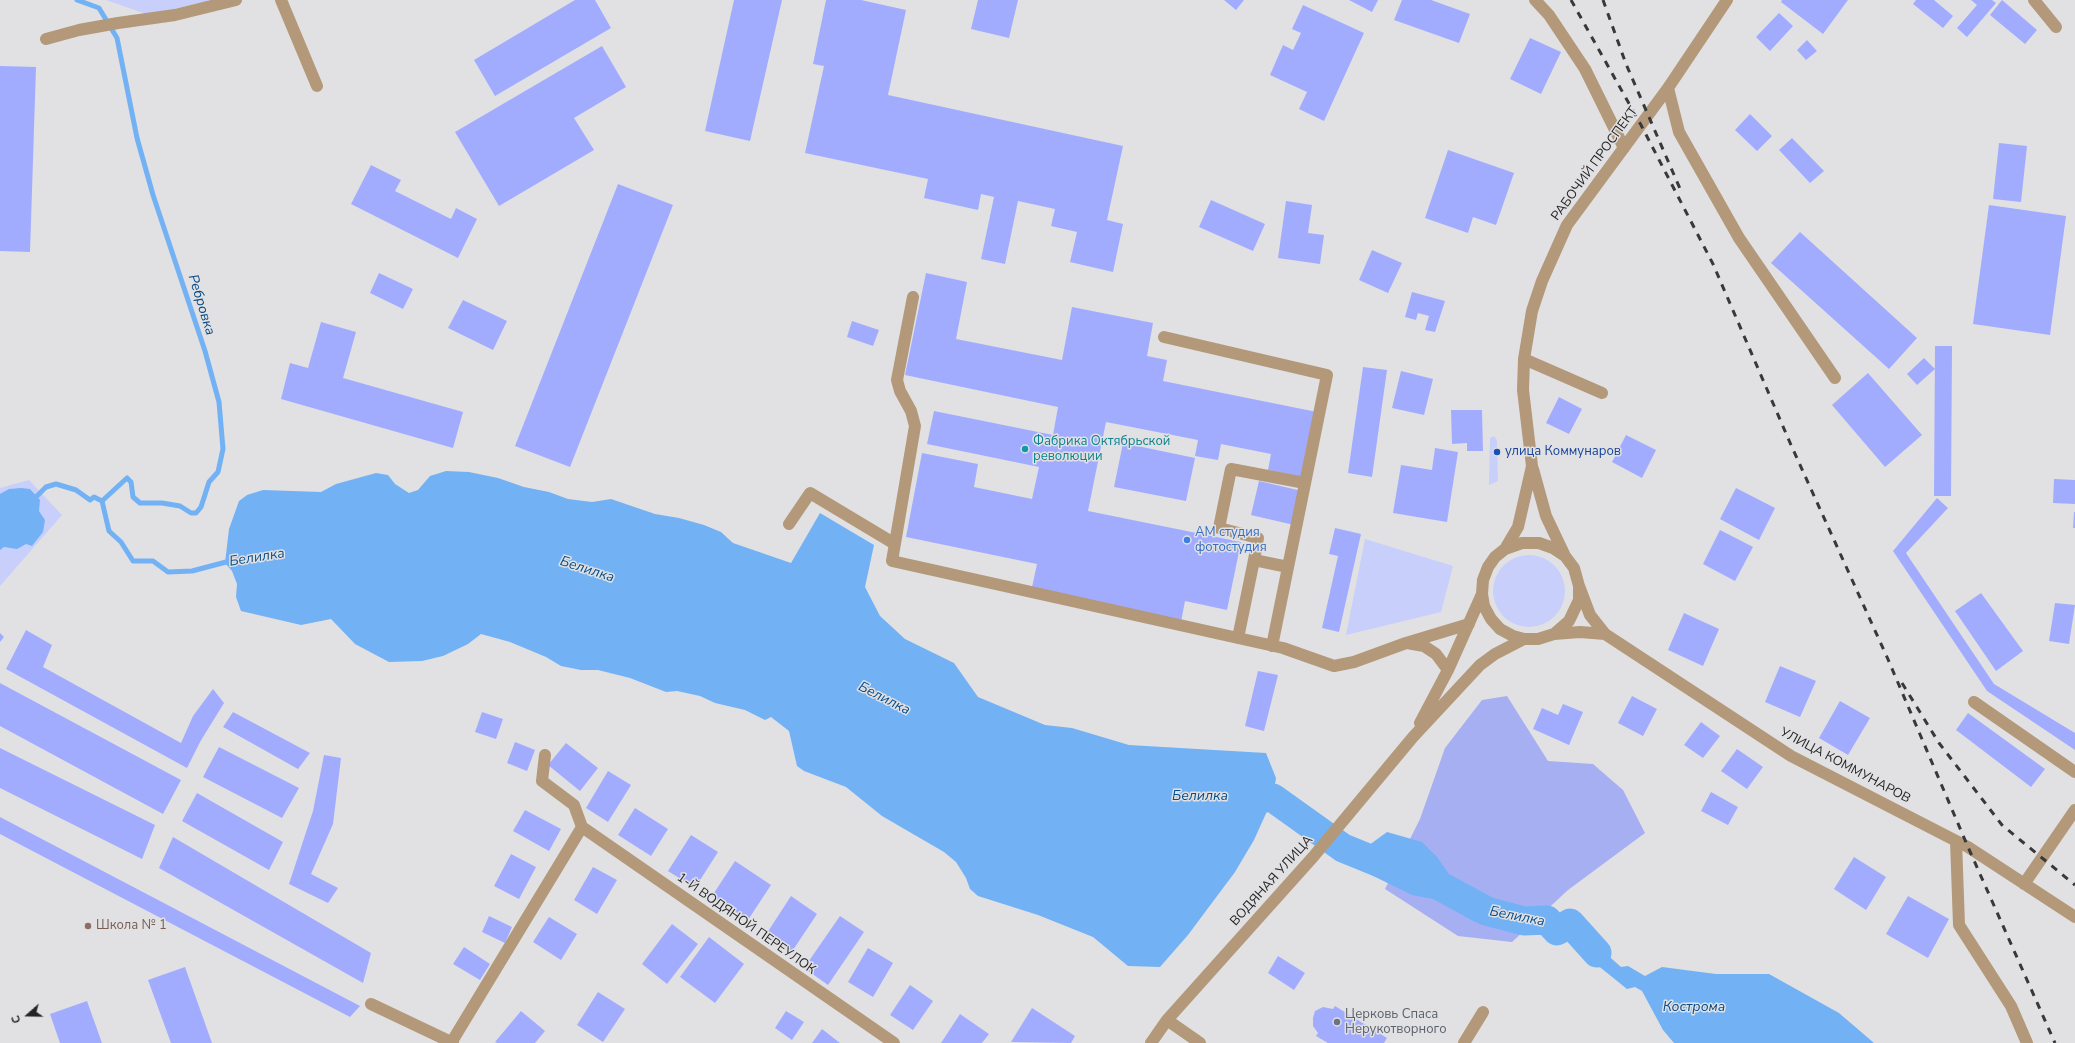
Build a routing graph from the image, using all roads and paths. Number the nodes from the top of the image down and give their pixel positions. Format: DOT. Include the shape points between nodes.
graph roads {
  1 [pos="236,0"];
  2 [pos="282,0"];
  3 [pos="1535,0"];
  4 [pos="1728,0"];
  5 [pos="2034,0"];
  6 [pos="2056,26"];
  7 [pos="46,39"];
  8 [pos="317,86"];
  9 [pos="1668,88"];
  10 [pos="1624,148"];
  11 [pos="913,296"];
  12 [pos="1164,337"];
  13 [pos="1524,359"];
  14 [pos="1835,378"];
  15 [pos="1602,393"];
  16 [pos="1532,466"];
  17 [pos="1305,483"];
  18 [pos="789,524"];
  19 [pos="895,544"];
  20 [pos="1505,549"];
  21 [pos="1565,556"];
  22 [pos="1254,560"];
  23 [pos="1288,566"];
  24 [pos="1579,586"];
  25 [pos="1482,594"];
  26 [pos="1469,624"];
  27 [pos="1554,634"];
  28 [pos="1605,634"];
  29 [pos="1238,638"];
  30 [pos="1524,639"];
  31 [pos="1406,643"];
  32 [pos="1272,646"];
  33 [pos="1448,670"];
  34 [pos="1974,702"];
  35 [pos="1413,737"];
  36 [pos="545,755"];
  37 [pos="2075,772"];
  38 [pos="2075,810"];
  39 [pos="582,827"];
  40 [pos="1956,841"];
  41 [pos="2024,884"];
  42 [pos="2075,917"];
  43 [pos="371,1004"];
  44 [pos="1483,1012"];
  45 [pos="1167,1020"];
  46 [pos="451,1043"];
  47 [pos="894,1043"];
  48 [pos="1151,1043"];
  49 [pos="1200,1043"];
  50 [pos="1464,1043"];
  51 [pos="2027,1043"];
  1 -- 7 [label="street" via="175,15 118,22"];
  2 -- 8 [label="street"];
  3 -- 10 [label="street" via="1549,15 1585,69"];
  4 -- 9 [label="street, РАБОЧИЙ ПРОСПЕКТ"];
  5 -- 6 [label="street"];
  9 -- 10 [label="street, РАБОЧИЙ ПРОСПЕКТ"];
  9 -- 14 [label="street" via="1679,132 1739,238"];
  10 -- 13 [label="street, РАБОЧИЙ ПРОСПЕКТ" via="1567,224 1532,310"];
  11 -- 19 [label="street" via="897,380 915,426"];
  12 -- 17 [label="street" via="1327,375"];
  13 -- 15 [label="street"];
  13 -- 16 [label="street, РАБОЧИЙ ПРОСПЕКТ" via="1523,390"];
  16 -- 20 [label="street, РАБОЧИЙ ПРОСПЕКТ" via="1518,527"];
  16 -- 21 [label="street" via="1546,516"];
  17 -- 22 [label="street" via="1231,469 1219,528 1258,538"];
  17 -- 23 [label="street"];
  18 -- 19 [label="street" via="810,493"];
  19 -- 29 [label="street" via="892,561"];
  20 -- 21 [label="street" via="1522,543 1539,543"];
  20 -- 25 [label="street" via="1488,567 1483,580"];
  21 -- 24 [label="street" via="1574,568"];
  22 -- 23 [label="street"];
  22 -- 29 [label="street"];
  23 -- 32 [label="street"];
  24 -- 27 [label="street" via="1576,609 1569,621"];
  24 -- 28 [label="street" via="1590,615"];
  25 -- 26 [label="street"];
  25 -- 30 [label="street" via="1484,606 1500,629"];
  26 -- 31 [label="street"];
  26 -- 33 [label="street"];
  27 -- 28 [label="street"];
  27 -- 30 [label="street" via="1538,639"];
  28 -- 40 [label="street, УЛИЦА КОММУНАРОВ" via="1790,756"];
  29 -- 32 [label="street"];
  30 -- 35 [label="street" via="1480,665"];
  31 -- 32 [label="street" via="1354,662 1334,666"];
  31 -- 33 [label="street" via="1424,646 1436,654"];
  33 -- 35 [label="street"];
  34 -- 37 [label="street"];
  35 -- 45 [label="street, ВОДЯНАЯ УЛИЦА" via="1313,857"];
  36 -- 39 [label="street" via="542,781 574,804"];
  38 -- 41 [label="street"];
  39 -- 46 [label="street"];
  39 -- 47 [label="street, 1-Й ВОДЯНОЙ ПЕРЕУЛОК"];
  40 -- 41 [label="street, УЛИЦА КОММУНАРОВ"];
  40 -- 51 [label="street" via="1959,925 2011,1006"];
  41 -- 42 [label="street, УЛИЦА КОММУНАРОВ"];
  43 -- 46 [label="street"];
  44 -- 50 [label="street"];
  45 -- 48 [label="street, ВОДЯНАЯ УЛИЦА"];
  45 -- 49 [label="street"];
}
